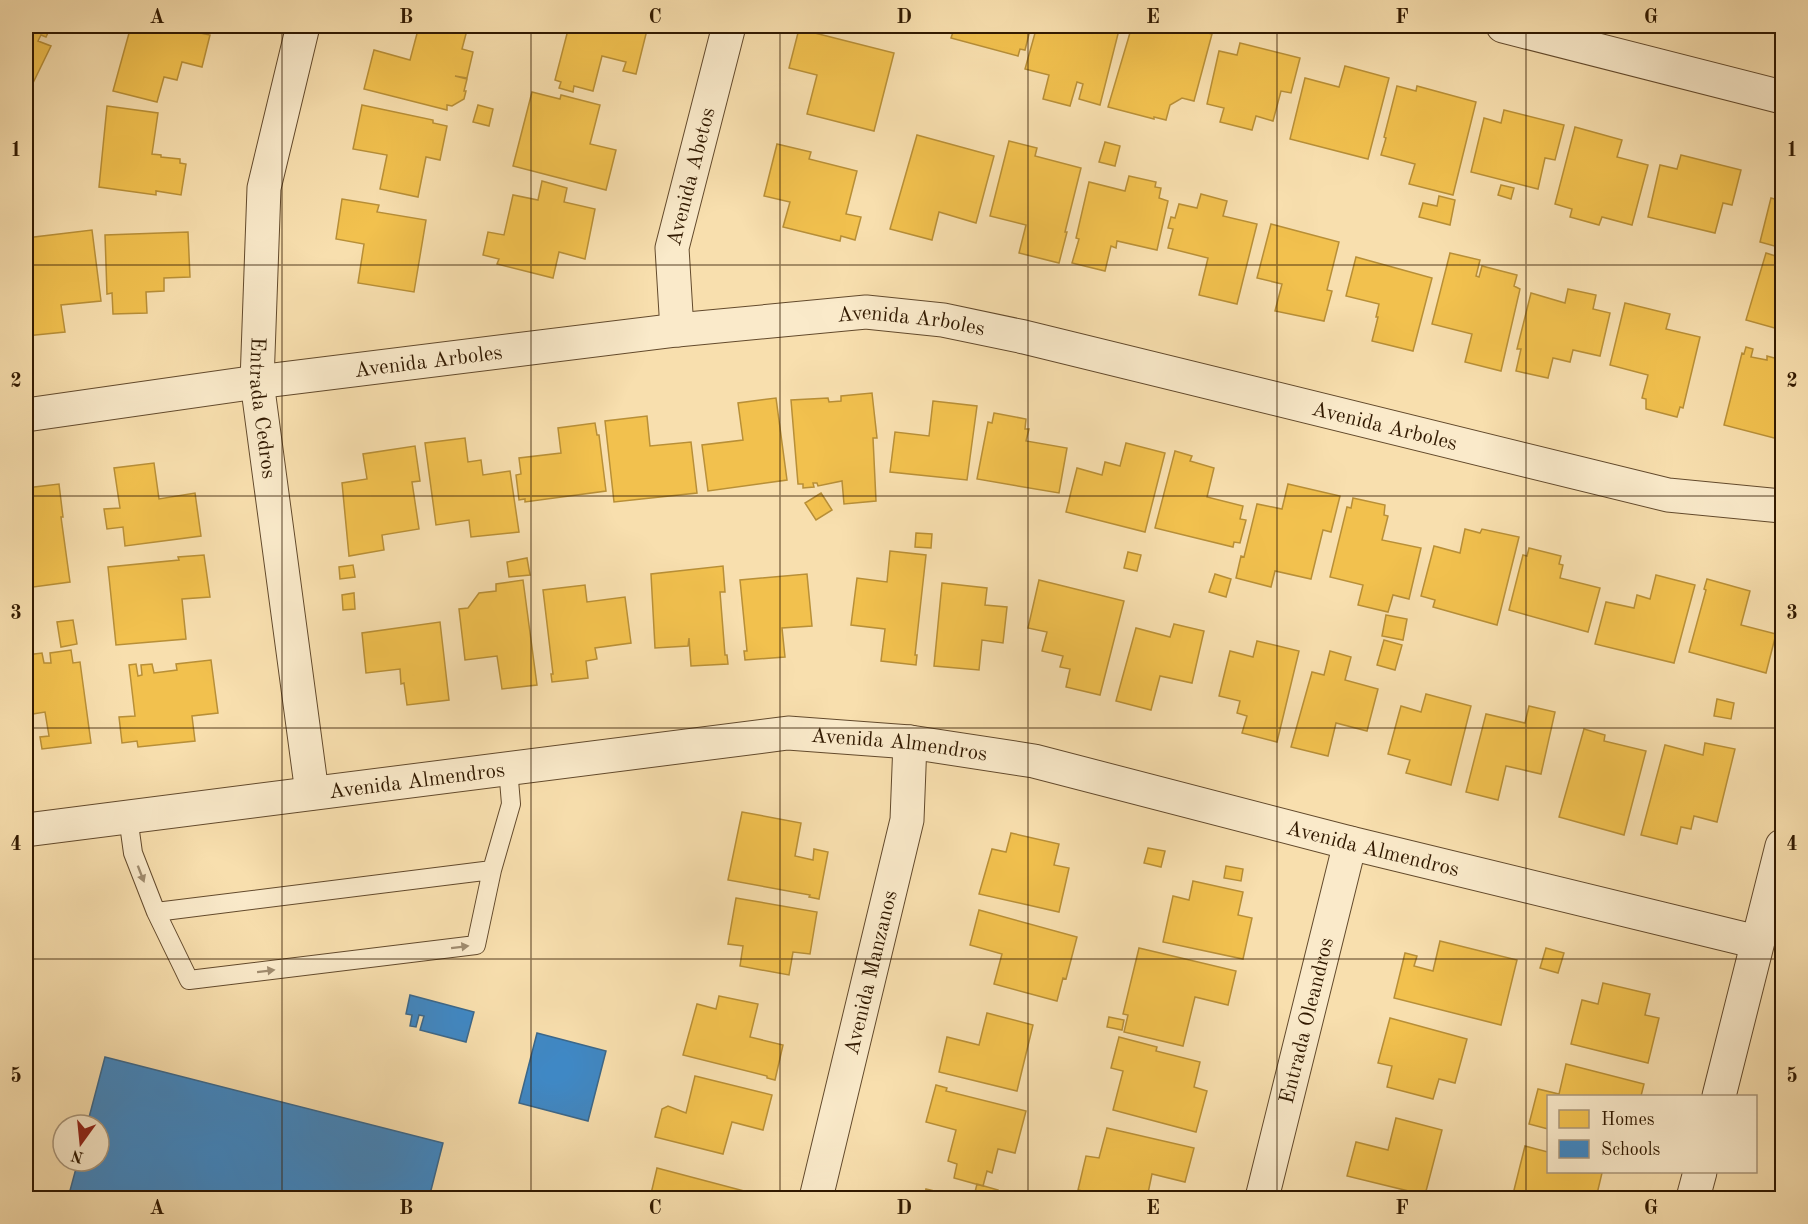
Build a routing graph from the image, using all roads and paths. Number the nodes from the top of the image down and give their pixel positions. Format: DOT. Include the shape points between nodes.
graph roads {
  1 [pos="303,26"];
  2 [pos="729,26"];
  3 [pos="1503,26"];
  4 [pos="1782,98"];
  5 [pos="677,330"];
  6 [pos="257,382"];
  7 [pos="26,415"];
  8 [pos="1782,506"];
  9 [pos="910,742"];
  10 [pos="508,768"];
  11 [pos="312,793"];
  12 [pos="128,817"];
  13 [pos="26,830"];
  14 [pos="1350,843"];
  15 [pos="1782,846"];
  16 [pos="492,870"];
  17 [pos="156,912"];
  18 [pos="1757,942"];
  19 [pos="1719,1095"];
  20 [pos="1700,1173"];
  21 [pos="816,1198"];
  22 [pos="1262,1198"];
  23 [pos="1693,1198"];
  1 -- 6 [label="street, Entrada Cedros" via="264,188"];
  2 -- 5 [label="street, Avenida Abetos" via="672,248"];
  3 -- 4 [label="street"];
  5 -- 6 [label="street, Avenida Arboles"];
  5 -- 8 [label="street, Avenida Arboles" via="866,312 943,320 1047,342 1668,495"];
  6 -- 7 [label="street, Avenida Arboles"];
  6 -- 11 [label="street, Entrada Cedros"];
  9 -- 10 [label="street, Avenida Almendros" via="788,733"];
  9 -- 14 [label="street, Avenida Almendros" via="1034,761"];
  9 -- 21 [label="street, Avenida Manzanos" via="907,820"];
  10 -- 11 [label="street, Avenida Almendros"];
  10 -- 16 [label="lane" via="511,804"];
  11 -- 12 [label="street, Avenida Almendros"];
  12 -- 13 [label="street, Avenida Almendros"];
  12 -- 17 [label="lane, one-way" via="133,853"];
  14 -- 18 [label="street, Avenida Almendros"];
  14 -- 22 [label="street, Entrada Oleandros"];
  15 -- 18 [label="street"];
  16 -- 17 [label="lane"];
  17 -- 16 [label="lane, one-way" via="189,980 476,945"];
  18 -- 19 [label="street"];
  20 -- 23 [label="street"];
}
